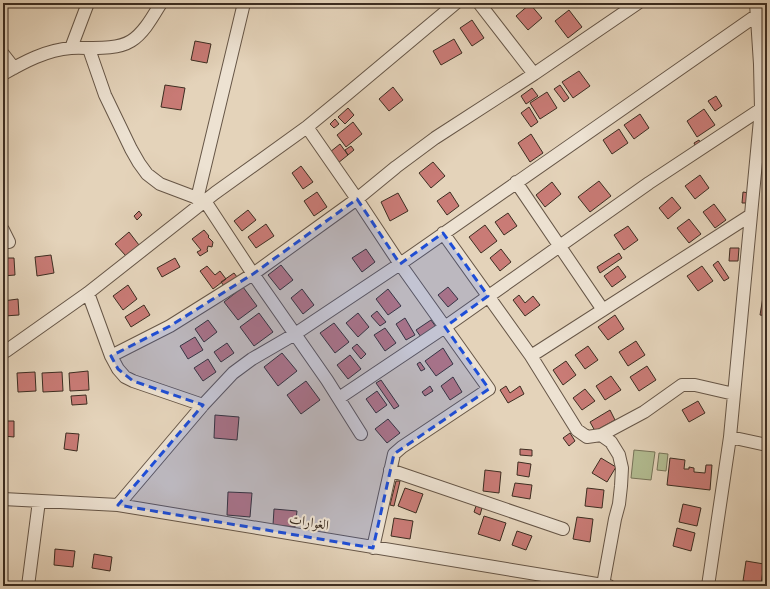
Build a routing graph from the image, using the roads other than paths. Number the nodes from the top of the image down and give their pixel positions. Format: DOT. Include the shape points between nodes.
graph roads {
  1 [pos="88,3"];
  2 [pos="161,3"];
  3 [pos="244,3"];
  4 [pos="456,3"];
  5 [pos="479,3"];
  6 [pos="638,3"];
  7 [pos="760,11"];
  8 [pos="71,48"];
  9 [pos="89,49"];
  10 [pos="3,54"];
  11 [pos="8,71"];
  12 [pos="534,74"];
  13 [pos="764,109"];
  14 [pos="307,127"];
  15 [pos="516,182"];
  16 [pos="357,199"];
  17 [pos="201,200"];
  18 [pos="751,215"];
  19 [pos="3,230"];
  20 [pos="443,233"];
  21 [pos="9,242"];
  22 [pos="560,245"];
  23 [pos="400,264"];
  24 [pos="253,274"];
  25 [pos="88,293"];
  26 [pos="488,296"];
  27 [pos="603,310"];
  28 [pos="445,327"];
  29 [pos="295,334"];
  30 [pos="6,351"];
  31 [pos="111,356"];
  32 [pos="531,356"];
  33 [pos="734,394"];
  34 [pos="339,398"];
  35 [pos="203,405"];
  36 [pos="361,434"];
  37 [pos="601,435"];
  38 [pos="730,437"];
  39 [pos="767,445"];
  40 [pos="390,470"];
  41 [pos="3,499"];
  42 [pos="39,501"];
  43 [pos="118,505"];
  44 [pos="563,529"];
  45 [pos="373,548"];
  46 [pos="28,586"];
  47 [pos="606,586"];
  48 [pos="708,586"];
  1 -- 8 [label="street"];
  2 -- 9 [label="street" via="142,31 131,41 117,46"];
  3 -- 17 [label="street"];
  4 -- 14 [label="street"];
  5 -- 12 [label="street"];
  6 -- 12 [label="street"];
  7 -- 13 [label="street" via="760,64"];
  7 -- 15 [label="street"];
  8 -- 9 [label="street"];
  8 -- 11 [label="street" via="50,51"];
  9 -- 17 [label="street" via="105,95 131,149 147,174 160,184"];
  10 -- 11 [label="street"];
  12 -- 16 [label="street" via="435,138"];
  13 -- 18 [label="street"];
  13 -- 22 [label="street" via="649,183"];
  14 -- 16 [label="street"];
  14 -- 17 [label="street"];
  15 -- 20 [label="street"];
  15 -- 22 [label="street"];
  16 -- 23 [label="street"];
  16 -- 24 [label="street"];
  17 -- 24 [label="street"];
  17 -- 25 [label="street"];
  18 -- 27 [label="street"];
  18 -- 33 [label="street"];
  19 -- 21 [label="street"];
  20 -- 23 [label="street"];
  20 -- 26 [label="street"];
  22 -- 26 [label="street"];
  22 -- 27 [label="street"];
  23 -- 28 [label="street"];
  23 -- 29 [label="street"];
  24 -- 29 [label="street"];
  24 -- 31 [label="street" via="170,326"];
  25 -- 30 [label="street"];
  25 -- 31 [label="street"];
  26 -- 28 [label="street"];
  26 -- 32 [label="street"];
  27 -- 32 [label="street"];
  28 -- 34 [label="street"];
  28 -- 40 [label="street" via="488,389 402,446 394,454"];
  29 -- 34 [label="street"];
  29 -- 35 [label="street" via="232,373"];
  31 -- 35 [label="street" via="118,370 133,382"];
  32 -- 37 [label="street" via="577,430 587,436"];
  33 -- 37 [label="street" via="694,385 682,385 644,412"];
  33 -- 38 [label="street"];
  34 -- 36 [label="street"];
  35 -- 43 [label="street"];
  37 -- 47 [label="street" via="611,442 619,455 622,468 622,486 614,519"];
  38 -- 39 [label="street"];
  38 -- 48 [label="street"];
  40 -- 44 [label="street"];
  40 -- 45 [label="street"];
  41 -- 42 [label="street, الغوارات"];
  42 -- 43 [label="street, الغوارات"];
  42 -- 46 [label="street"];
  43 -- 45 [label="street, الغوارات"];
  45 -- 47 [label="street, الغوارات"];
}
